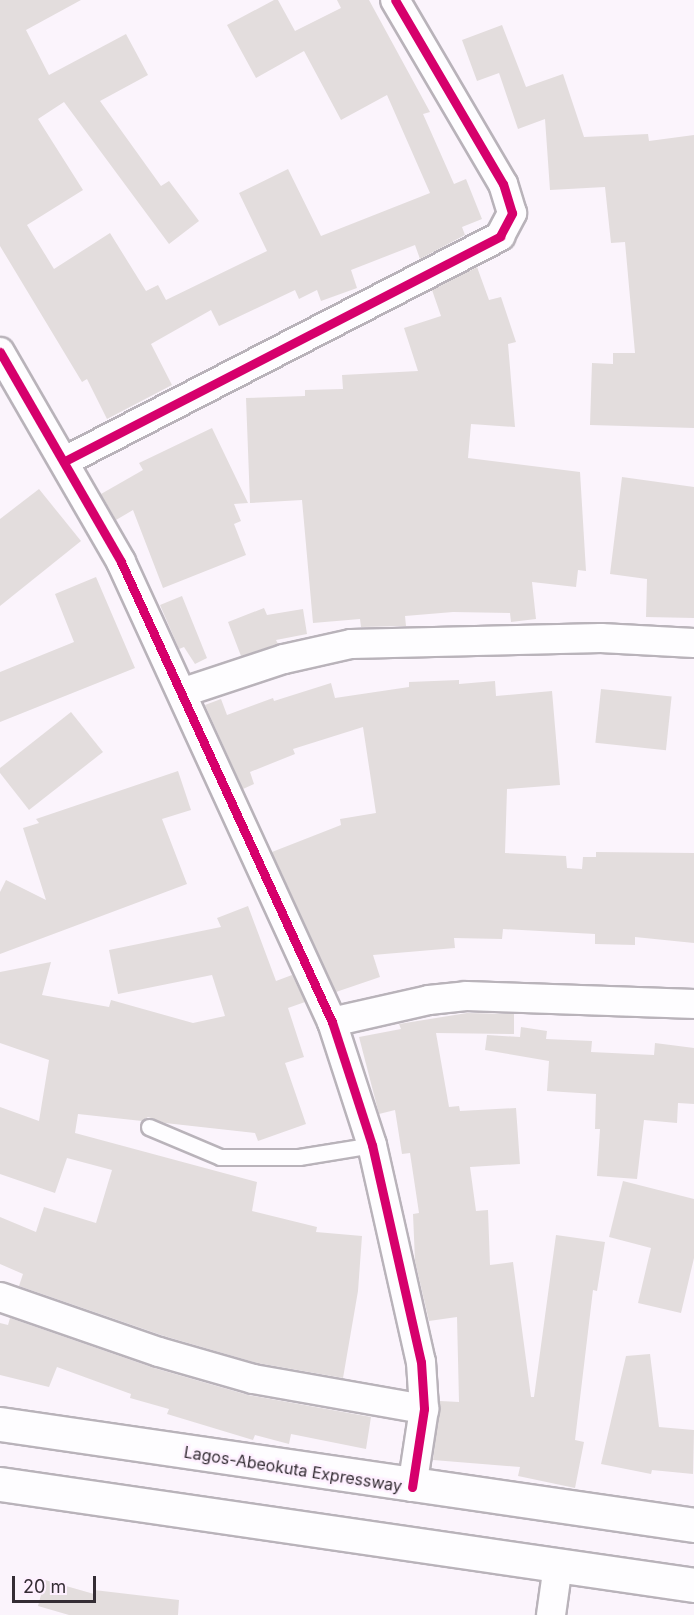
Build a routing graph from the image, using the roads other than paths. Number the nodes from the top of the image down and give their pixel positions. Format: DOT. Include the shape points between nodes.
graph roads {
  1 [pos="395,0"];
  2 [pos="0,352"];
  3 [pos="65,461"];
  4 [pos="694,643"];
  5 [pos="184,692"];
  6 [pos="694,1004"];
  7 [pos="332,1022"];
  8 [pos="149,1127"];
  9 [pos="372,1145"];
  10 [pos="0,1297"];
  11 [pos="424,1409"];
  12 [pos="0,1424"];
  13 [pos="0,1484"];
  14 [pos="412,1487"];
  15 [pos="694,1525"];
  16 [pos="558,1565"];
  17 [pos="694,1585"];
  18 [pos="551,1615"];
  1 -- 3 [label="street" via="503,184 512,213 500,236"];
  2 -- 3 [label="street"];
  3 -- 5 [label="street" via="121,562"];
  4 -- 5 [label="street" via="601,638 351,644 284,659"];
  5 -- 7 [label="street"];
  6 -- 7 [label="street" via="466,996 429,1000"];
  7 -- 9 [label="street"];
  8 -- 9 [label="lane" via="220,1157 299,1157"];
  9 -- 11 [label="street" via="422,1362"];
  10 -- 11 [label="street" via="159,1352 253,1378"];
  11 -- 14 [label="street"];
  12 -- 14 [label="highway, Lagos-Abeokuta Expressway"];
  13 -- 16 [label="highway"];
  14 -- 15 [label="highway, Lagos-Abeokuta Expressway"];
  16 -- 17 [label="highway"];
  16 -- 18 [label="street"];
}
